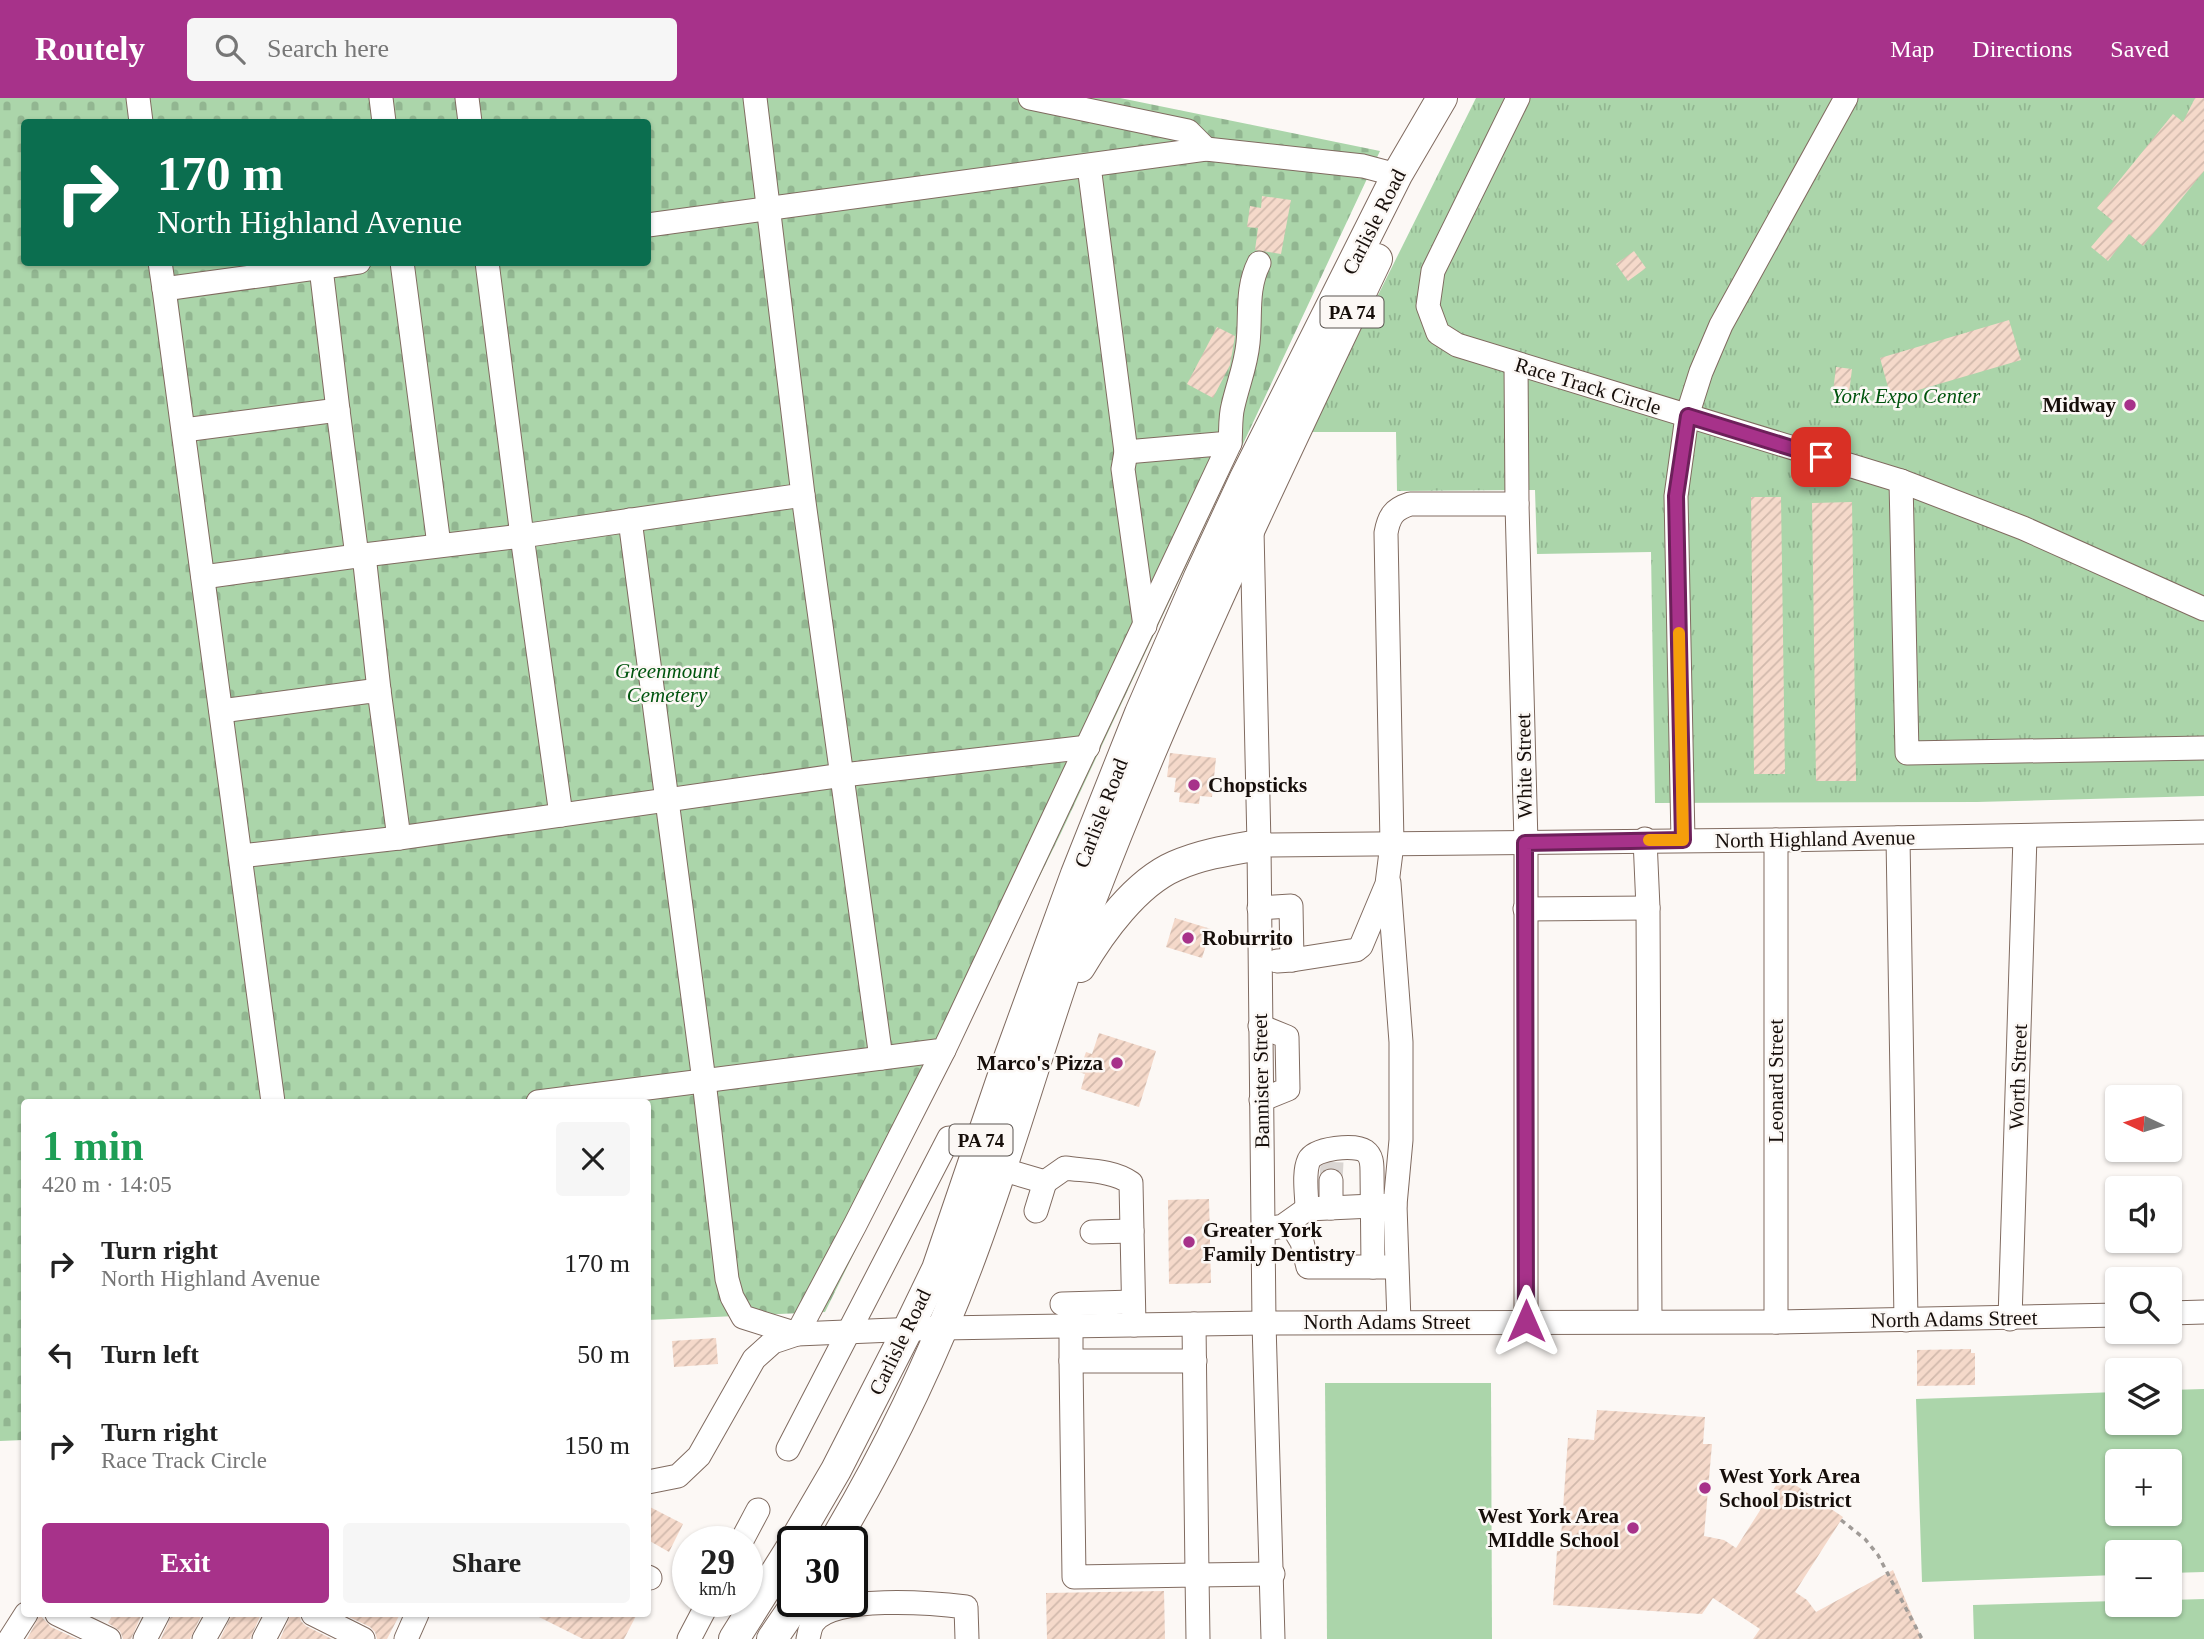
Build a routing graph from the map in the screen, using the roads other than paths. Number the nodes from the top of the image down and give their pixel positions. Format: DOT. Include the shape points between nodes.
graph roads {
  1 [pos="138,98"];
  2 [pos="381,98"];
  3 [pos="467,98"];
  4 [pos="755,98"];
  5 [pos="1030,98"];
  6 [pos="1445,98"];
  7 [pos="1518,98"];
  8 [pos="1846,98"];
  9 [pos="141,119"];
  10 [pos="384,119"];
  11 [pos="470,119"];
  12 [pos="1206,149"];
  13 [pos="1089,166"];
  14 [pos="1397,175"];
  15 [pos="768,211"];
  16 [pos="651,225"];
  17 [pos="1259,263"];
  18 [pos="161,266"];
  19 [pos="334,266"];
  20 [pos="403,266"];
  21 [pos="488,266"];
  22 [pos="321,268"];
  23 [pos="164,289"];
  24 [pos="1516,364"];
  25 [pos="1299,371"];
  26 [pos="338,410"];
  27 [pos="1688,416"];
  28 [pos="184,430"];
  29 [pos="1230,443"];
  30 [pos="1126,452"];
  31 [pos="1901,481"];
  32 [pos="803,495"];
  33 [pos="1517,504"];
  34 [pos="630,520"];
  35 [pos="1252,523"];
  36 [pos="522,536"];
  37 [pos="439,545"];
  38 [pos="361,556"];
  39 [pos="203,577"];
  40 [pos="2204,609"];
  41 [pos="1145,626"];
  42 [pos="380,690"];
  43 [pos="221,711"];
  44 [pos="1088,747"];
  45 [pos="2204,748"];
  46 [pos="843,775"];
  47 [pos="667,801"];
  48 [pos="561,815"];
  49 [pos="2204,832"];
  50 [pos="2025,836"];
  51 [pos="399,838"];
  52 [pos="1898,838"];
  53 [pos="1646,839"];
  54 [pos="1683,840"];
  55 [pos="1776,840"];
  56 [pos="1525,843"];
  57 [pos="1392,844"];
  58 [pos="1259,845"];
  59 [pos="241,856"];
  60 [pos="1389,879"];
  61 [pos="1259,908"];
  62 [pos="1648,908"];
  63 [pos="1525,909"];
  64 [pos="1292,960"];
  65 [pos="1259,961"];
  66 [pos="1053,1012"];
  67 [pos="944,1050"];
  68 [pos="881,1058"];
  69 [pos="704,1081"];
  70 [pos="273,1099"];
  71 [pos="562,1099"];
  72 [pos="949,1138"];
  73 [pos="1332,1164"];
  74 [pos="1001,1170"];
  75 [pos="1045,1182"];
  76 [pos="1395,1205"];
  77 [pos="1372,1206"];
  78 [pos="1331,1208"];
  79 [pos="1036,1211"];
  80 [pos="1298,1215"];
  81 [pos="1263,1230"];
  82 [pos="1132,1231"];
  83 [pos="1091,1232"];
  84 [pos="1397,1266"];
  85 [pos="1373,1267"];
  86 [pos="2204,1312"];
  87 [pos="1134,1313"];
  88 [pos="2182,1313"];
  89 [pos="1074,1315"];
  90 [pos="2105,1315"];
  91 [pos="2010,1319"];
  92 [pos="1906,1320"];
  93 [pos="1526,1321"];
  94 [pos="1650,1321"];
  95 [pos="1264,1322"];
  96 [pos="1399,1322"];
  97 [pos="1776,1322"];
  98 [pos="1194,1324"];
  99 [pos="942,1328"];
  100 [pos="908,1329"];
  101 [pos="848,1331"];
  102 [pos="797,1334"];
  103 [pos="1071,1361"];
  104 [pos="1195,1361"];
  105 [pos="788,1449"];
  106 [pos="651,1481"];
  107 [pos="758,1510"];
  108 [pos="750,1526"];
  109 [pos="804,1526"];
  110 [pos="843,1526"];
  111 [pos="777,1570"];
  112 [pos="1273,1574"];
  113 [pos="1197,1575"];
  114 [pos="24,1617"];
  115 [pos="66,1617"];
  116 [pos="156,1617"];
  117 [pos="216,1617"];
  118 [pos="275,1617"];
  119 [pos="417,1617"];
  120 [pos="701,1617"];
  121 [pos="787,1617"];
  122 [pos="323,1625"];
  123 [pos="98,1627"];
  124 [pos="10,1639"];
  125 [pos="145,1639"];
  126 [pos="204,1639"];
  127 [pos="264,1639"];
  128 [pos="363,1639"];
  129 [pos="406,1639"];
  130 [pos="689,1639"];
  131 [pos="734,1639"];
  132 [pos="772,1639"];
  133 [pos="808,1639"];
  134 [pos="967,1639"];
  135 [pos="1198,1639"];
  136 [pos="1273,1639"];
  1 -- 9 [label="street"];
  2 -- 10 [label="street"];
  3 -- 11 [label="street"];
  4 -- 15 [label="street"];
  5 -- 12 [label="street" via="1188,131"];
  6 -- 14 [label="main road, Carlisle Road / PA 74"];
  6 -- 35 [label="main road, Carlisle Road / PA 74" via="1412,185"];
  7 -- 24 [label="street, Race Track Circle" via="1433,271 1428,306 1438,333 1457,345"];
  8 -- 27 [label="street" via="1721,326"];
  12 -- 13 [label="street"];
  12 -- 14 [label="street" via="1363,166"];
  13 -- 15 [label="street"];
  13 -- 30 [label="street"];
  14 -- 25 [label="main road, Carlisle Road / PA 74"];
  15 -- 16 [label="street"];
  15 -- 32 [label="street"];
  17 -- 29 [label="street" via="1252,276 1249,341 1232,408"];
  18 -- 23 [label="street"];
  19 -- 22 [label="street"];
  20 -- 37 [label="street"];
  21 -- 36 [label="street"];
  22 -- 23 [label="street"];
  22 -- 26 [label="street"];
  23 -- 28 [label="street"];
  24 -- 27 [label="street, Race Track Circle"];
  24 -- 33 [label="street, White Street"];
  25 -- 35 [label="main road" via="1256,477"];
  25 -- 100 [label="main road, Carlisle Road / PA 74" via="1199,577 1140,713 1076,874 937,1269"];
  26 -- 28 [label="street"];
  26 -- 38 [label="street"];
  27 -- 31 [label="street, Race Track Circle"];
  27 -- 54 [label="street" via="1676,496"];
  28 -- 39 [label="street"];
  29 -- 30 [label="street"];
  29 -- 41 [label="street"];
  30 -- 41 [label="street" via="1123,469"];
  31 -- 40 [label="street, Race Track Circle" via="2023,528"];
  31 -- 45 [label="street" via="1907,753"];
  32 -- 34 [label="street"];
  32 -- 46 [label="street"];
  33 -- 56 [label="street, White Street"];
  33 -- 57 [label="street" via="1410,504 1397,508 1388,519"];
  34 -- 36 [label="street"];
  34 -- 47 [label="street"];
  35 -- 58 [label="street, Bannister Street"];
  35 -- 66 [label="main road, Carlisle Road / PA 74" via="1131,798"];
  36 -- 37 [label="street"];
  36 -- 48 [label="street"];
  37 -- 38 [label="street"];
  38 -- 39 [label="street"];
  38 -- 42 [label="street"];
  39 -- 43 [label="street"];
  41 -- 44 [label="street"];
  42 -- 43 [label="street"];
  42 -- 51 [label="street"];
  43 -- 59 [label="street"];
  44 -- 46 [label="street"];
  44 -- 67 [label="street"];
  46 -- 47 [label="street"];
  46 -- 68 [label="street"];
  47 -- 48 [label="street"];
  47 -- 69 [label="street"];
  48 -- 51 [label="street"];
  49 -- 50 [label="street, North Highland Avenue"];
  50 -- 52 [label="street, North Highland Avenue"];
  50 -- 91 [label="street, Worth Street"];
  51 -- 59 [label="street"];
  52 -- 55 [label="street, North Highland Avenue"];
  52 -- 92 [label="street"];
  53 -- 54 [label="street, North Highland Avenue"];
  53 -- 56 [label="street, North Highland Avenue"];
  53 -- 62 [label="street"];
  54 -- 55 [label="street, North Highland Avenue"];
  55 -- 97 [label="street, Leonard Street"];
  56 -- 57 [label="street, North Highland Avenue"];
  56 -- 63 [label="street, White Street"];
  57 -- 58 [label="street, North Highland Avenue"];
  57 -- 60 [label="street"];
  58 -- 61 [label="street, Bannister Street"];
  58 -- 66 [label="main road" via="1173,866 1152,880 1095,941"];
  59 -- 70 [label="street"];
  60 -- 64 [label="street" via="1361,946"];
  60 -- 76 [label="street" via="1401,1042 1401,1140"];
  61 -- 64 [label="street" via="1291,906"];
  61 -- 65 [label="street, Bannister Street"];
  62 -- 63 [label="street"];
  62 -- 94 [label="street"];
  63 -- 93 [label="street, White Street"];
  64 -- 65 [label="street"];
  65 -- 81 [label="street, Bannister Street"];
  66 -- 74 [label="main road, Carlisle Road / PA 74"];
  67 -- 68 [label="street"];
  67 -- 102 [label="street"];
  68 -- 69 [label="street"];
  69 -- 71 [label="street"];
  69 -- 102 [label="street" via="732,1297 743,1317"];
  72 -- 101 [label="street"];
  73 -- 77 [label="street" via="1353,1147 1365,1151 1371,1159"];
  73 -- 78 [label="street"];
  73 -- 80 [label="street" via="1316,1153 1309,1160"];
  74 -- 75 [label="street"];
  74 -- 99 [label="main road, Carlisle Road / PA 74"];
  75 -- 79 [label="street"];
  75 -- 82 [label="street" via="1065,1168 1124,1178 1131,1183"];
  76 -- 77 [label="street"];
  76 -- 84 [label="street"];
  77 -- 78 [label="street"];
  77 -- 85 [label="street"];
  78 -- 80 [label="street"];
  80 -- 81 [label="street" via="1283,1226"];
  80 -- 85 [label="street" via="1308,1267"];
  81 -- 95 [label="street, Bannister Street"];
  82 -- 83 [label="street"];
  82 -- 87 [label="street"];
  84 -- 85 [label="street"];
  84 -- 96 [label="street"];
  86 -- 88 [label="street"];
  87 -- 89 [label="street, North Adams Street"];
  87 -- 98 [label="street, North Adams Street"];
  89 -- 99 [label="street, North Adams Street"];
  89 -- 103 [label="street"];
  90 -- 91 [label="street, North Adams Street"];
  91 -- 92 [label="street, North Adams Street"];
  92 -- 97 [label="street, North Adams Street"];
  93 -- 94 [label="street, North Adams Street"];
  93 -- 96 [label="street, North Adams Street"];
  94 -- 97 [label="street, North Adams Street"];
  95 -- 96 [label="street, North Adams Street"];
  95 -- 98 [label="street, North Adams Street"];
  95 -- 112 [label="street, Bannister Street"];
  98 -- 104 [label="street"];
  99 -- 100 [label="street, North Adams Street"];
  99 -- 110 [label="main road, Carlisle Road / PA 74" via="900,1422"];
  100 -- 101 [label="street, North Adams Street"];
  100 -- 109 [label="main road, Carlisle Road / PA 74"];
  101 -- 102 [label="street, North Adams Street"];
  101 -- 105 [label="street"];
  102 -- 106 [label="street" via="772,1342 754,1359 699,1457 678,1476"];
  103 -- 104 [label="street"];
  103 -- 113 [label="street" via="1074,1577"];
  104 -- 113 [label="street"];
  107 -- 108 [label="street"];
  111 -- 131 [label="main road, Carlisle Road / PA 74"];
  112 -- 113 [label="street"];
  112 -- 136 [label="street, Bannister Street"];
  113 -- 135 [label="street"];
  114 -- 124 [label="street"];
  115 -- 123 [label="street"];
  116 -- 125 [label="street"];
  117 -- 126 [label="street"];
  118 -- 127 [label="street"];
  119 -- 129 [label="street"];
  120 -- 130 [label="street"];
  121 -- 132 [label="main road"];
  122 -- 128 [label="street"];
  133 -- 134 [label="street" via="813,1622 831,1611 864,1604 926,1602 966,1607"];
}
